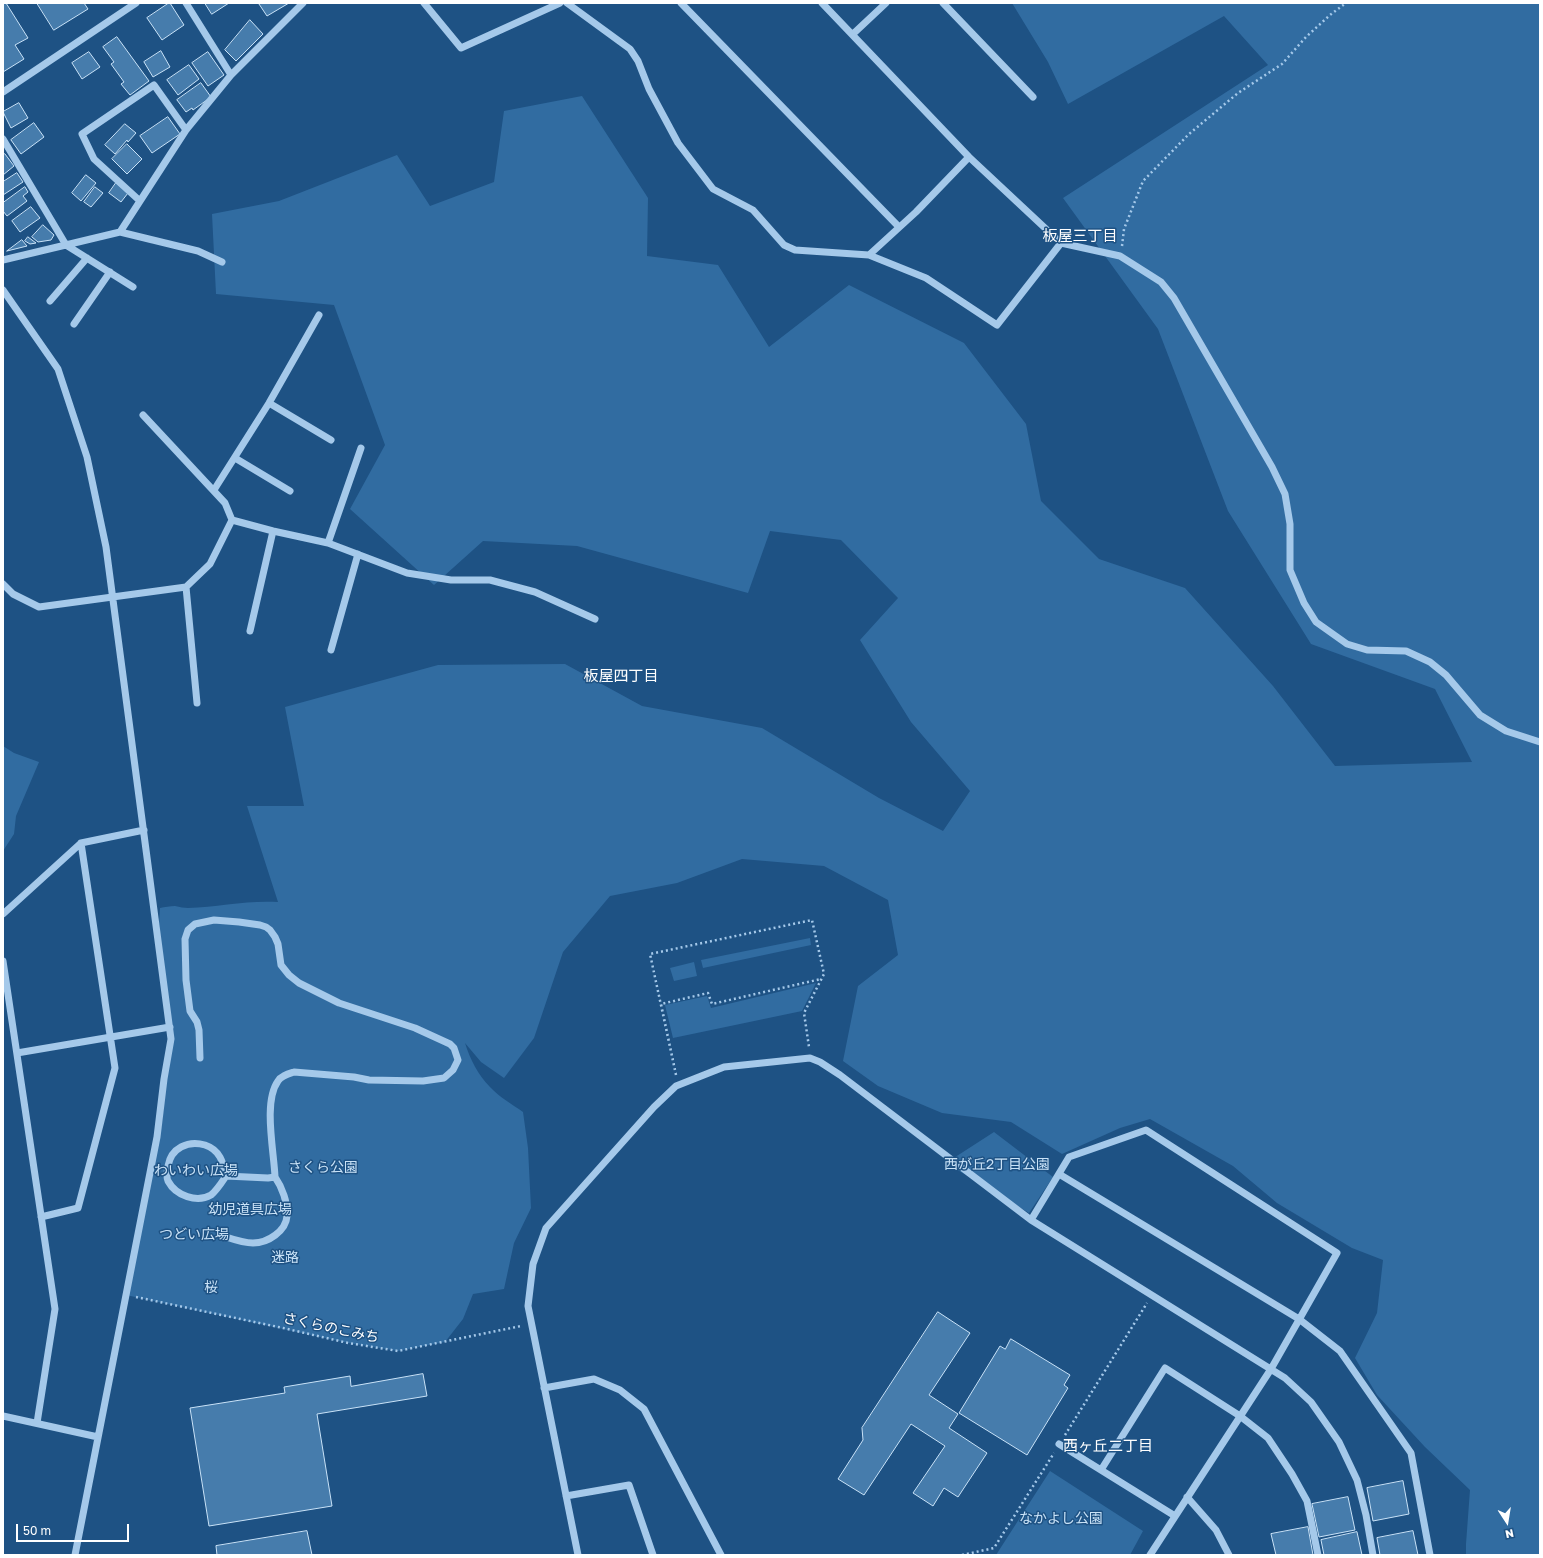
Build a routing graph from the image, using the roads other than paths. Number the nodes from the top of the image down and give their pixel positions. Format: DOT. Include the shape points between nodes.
graph roads {
  1 [pos="136,3"];
  2 [pos="186,3"];
  3 [pos="303,3"];
  4 [pos="424,3"];
  5 [pos="560,3"];
  6 [pos="567,3"];
  7 [pos="680,3"];
  8 [pos="822,3"];
  9 [pos="886,3"];
  10 [pos="943,3"];
  11 [pos="853,34"];
  12 [pos="231,75"];
  13 [pos="3,92"];
  14 [pos="1033,97"];
  15 [pos="186,130"];
  16 [pos="3,139"];
  17 [pos="969,157"];
  18 [pos="140,201"];
  19 [pos="898,227"];
  20 [pos="120,232"];
  21 [pos="1061,243"];
  22 [pos="66,244"];
  23 [pos="869,255"];
  24 [pos="87,258"];
  25 [pos="3,260"];
  26 [pos="222,262"];
  27 [pos="110,272"];
  28 [pos="133,287"];
  29 [pos="3,290"];
  30 [pos="50,301"];
  31 [pos="319,315"];
  32 [pos="74,324"];
  33 [pos="269,403"];
  34 [pos="143,415"];
  35 [pos="332,440"];
  36 [pos="361,448"];
  37 [pos="235,458"];
  38 [pos="214,490"];
  39 [pos="290,491"];
  40 [pos="232,520"];
  41 [pos="273,531"];
  42 [pos="328,543"];
  43 [pos="358,554"];
  44 [pos="3,584"];
  45 [pos="186,586"];
  46 [pos="112,598"];
  47 [pos="595,619"];
  48 [pos="250,631"];
  49 [pos="331,650"];
  50 [pos="197,703"];
  51 [pos="1540,742"];
  52 [pos="144,830"];
  53 [pos="81,843"];
  54 [pos="3,914"];
  55 [pos="3,961"];
  56 [pos="170,1027"];
  57 [pos="110,1037"];
  58 [pos="17,1053"];
  59 [pos="200,1058"];
  60 [pos="1059,1174"];
  61 [pos="226,1176"];
  62 [pos="275,1177"];
  63 [pos="40,1217"];
  64 [pos="1031,1220"];
  65 [pos="226,1237"];
  66 [pos="1300,1319"];
  67 [pos="1271,1369"];
  68 [pos="544,1388"];
  69 [pos="3,1416"];
  70 [pos="1240,1416"];
  71 [pos="37,1424"];
  72 [pos="98,1437"];
  73 [pos="1059,1444"];
  74 [pos="1101,1470"];
  75 [pos="566,1496"];
  76 [pos="1187,1498"];
  77 [pos="1176,1516"];
  78 [pos="75,1555"];
  79 [pos="578,1555"];
  80 [pos="654,1555"];
  81 [pos="721,1555"];
  82 [pos="1150,1555"];
  83 [pos="1229,1555"];
  84 [pos="1318,1555"];
  85 [pos="1374,1555"];
  86 [pos="1430,1555"];
  1 -- 13 [label="street"];
  2 -- 12 [label="street"];
  3 -- 12 [label="street"];
  4 -- 5 [label="street" via="461,48"];
  6 -- 23 [label="street" via="630,49 638,60 678,143 713,189 753,210 784,245 795,250"];
  7 -- 19 [label="street"];
  8 -- 11 [label="street"];
  9 -- 11 [label="street"];
  10 -- 14 [label="street"];
  11 -- 17 [label="street"];
  12 -- 15 [label="street"];
  15 -- 18 [label="street"];
  15 -- 18 [label="street" via="154,85 82,134 94,159"];
  16 -- 22 [label="street"];
  17 -- 19 [label="street"];
  17 -- 21 [label="street"];
  18 -- 20 [label="street"];
  19 -- 23 [label="street"];
  20 -- 22 [label="street"];
  20 -- 26 [label="street" via="198,251"];
  21 -- 23 [label="street" via="998,325 926,278"];
  21 -- 51 [label="street" via="1120,256 1161,282 1174,298 1285,494 1290,524 1290,570 1304,603 1316,622 1347,644 1367,650 1406,651 1430,662 1446,675 1480,715 1506,731"];
  22 -- 24 [label="street"];
  22 -- 25 [label="street"];
  24 -- 27 [label="street"];
  24 -- 30 [label="street"];
  27 -- 28 [label="street"];
  27 -- 32 [label="street"];
  29 -- 46 [label="street" via="58,369 87,457 106,547"];
  31 -- 33 [label="street"];
  33 -- 35 [label="street"];
  33 -- 37 [label="street"];
  34 -- 38 [label="street"];
  36 -- 42 [label="street"];
  37 -- 38 [label="street"];
  37 -- 39 [label="street"];
  38 -- 40 [label="street" via="225,503"];
  40 -- 41 [label="street"];
  40 -- 45 [label="street" via="210,564"];
  41 -- 42 [label="street"];
  41 -- 48 [label="street"];
  42 -- 43 [label="street"];
  43 -- 47 [label="street" via="407,573 451,580 490,580 536,592"];
  43 -- 49 [label="street"];
  44 -- 46 [label="street" via="13,594 38,607"];
  45 -- 46 [label="street"];
  45 -- 50 [label="street"];
  46 -- 52 [label="street"];
  52 -- 53 [label="street"];
  52 -- 56 [label="street"];
  53 -- 54 [label="street"];
  53 -- 57 [label="street"];
  55 -- 58 [label="street"];
  56 -- 57 [label="street"];
  56 -- 72 [label="street" via="171,1039 157,1137"];
  57 -- 58 [label="street"];
  57 -- 63 [label="street" via="115,1068 78,1208"];
  58 -- 63 [label="street"];
  59 -- 62 [label="street" via="199,1030 190,1011 186,980 185,939 188,930 195,924 214,920 266,927 278,944 282,965 289,975 300,983 339,1003 415,1028 454,1048 458,1060 453,1070 444,1078 435,1080 385,1081 294,1072 278,1080 272,1091 270,1125"];
  60 -- 64 [label="street"];
  60 -- 66 [label="street"];
  60 -- 66 [label="street" via="1069,1157 1146,1130 1337,1253"];
  61 -- 61 [label="street" via="218,1152 200,1144 179,1147 171,1155 167,1172 172,1187 186,1197 194,1199 210,1195"];
  61 -- 62 [label="street"];
  62 -- 65 [label="street" via="286,1203 287,1217 277,1235 255,1243"];
  63 -- 71 [label="street" via="55,1309"];
  64 -- 67 [label="street"];
  64 -- 68 [label="street" via="820,1062 810,1058 724,1067 676,1086 546,1228 533,1264 528,1306"];
  66 -- 67 [label="street"];
  66 -- 86 [label="street" via="1340,1351 1411,1453"];
  67 -- 70 [label="street"];
  67 -- 85 [label="street" via="1311,1402 1339,1442 1357,1480"];
  68 -- 75 [label="street"];
  68 -- 81 [label="street" via="594,1379 620,1390 644,1409"];
  69 -- 71 [label="street"];
  70 -- 74 [label="street" via="1165,1368"];
  70 -- 76 [label="street"];
  70 -- 84 [label="street" via="1268,1438 1292,1474 1307,1501"];
  71 -- 72 [label="street"];
  72 -- 78 [label="street"];
  73 -- 74 [label="street"];
  74 -- 77 [label="street"];
  75 -- 79 [label="street"];
  75 -- 80 [label="street" via="629,1485"];
  76 -- 77 [label="street"];
  76 -- 83 [label="street" via="1216,1530"];
  77 -- 82 [label="street"];
}
